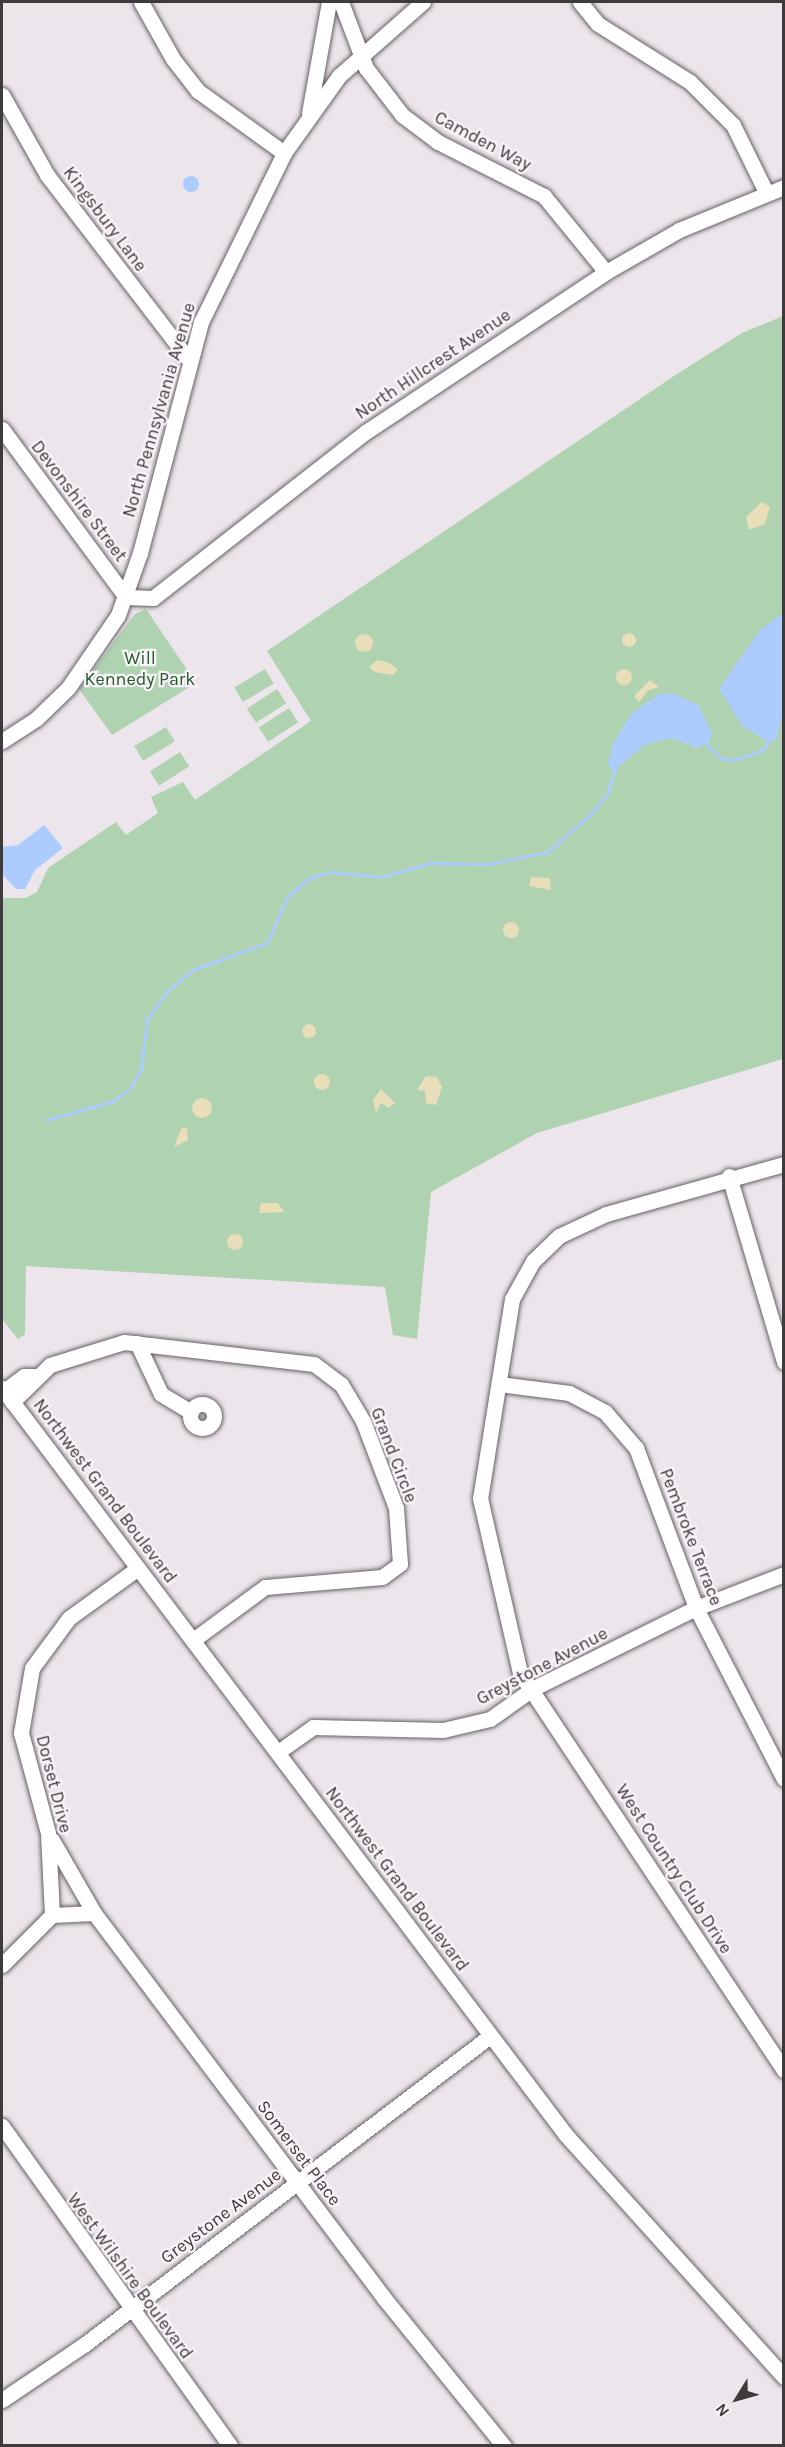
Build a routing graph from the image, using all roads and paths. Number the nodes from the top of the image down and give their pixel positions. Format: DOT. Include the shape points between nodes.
graph roads {
  1 [pos="141,2"];
  2 [pos="329,2"];
  3 [pos="341,2"];
  4 [pos="423,2"];
  5 [pos="580,2"];
  6 [pos="360,54"];
  7 [pos="2,95"];
  8 [pos="309,113"];
  9 [pos="284,153"];
  10 [pos="783,187"];
  11 [pos="766,192"];
  12 [pos="606,272"];
  13 [pos="189,360"];
  14 [pos="2,429"];
  15 [pos="126,597"];
  16 [pos="3,737"];
  17 [pos="783,1164"];
  18 [pos="729,1176"];
  19 [pos="137,1343"];
  20 [pos="783,1362"];
  21 [pos="499,1384"];
  22 [pos="6,1393"];
  23 [pos="191,1412"];
  24 [pos="138,1568"];
  25 [pos="783,1574"];
  26 [pos="696,1608"];
  27 [pos="193,1640"];
  28 [pos="532,1689"];
  29 [pos="278,1752"];
  30 [pos="783,1779"];
  31 [pos="48,1833"];
  32 [pos="94,1913"];
  33 [pos="52,1916"];
  34 [pos="2,1965"];
  35 [pos="490,2036"];
  36 [pos="783,2070"];
  37 [pos="2,2127"];
  38 [pos="297,2182"];
  39 [pos="130,2310"];
  40 [pos="783,2377"];
  41 [pos="2,2400"];
  42 [pos="230,2445"];
  43 [pos="504,2445"];
  1 -- 9 [label="street" via="173,59 198,91 231,120"];
  2 -- 8 [label="street"];
  3 -- 6 [label="street, Camden Way"];
  4 -- 6 [label="street, North Pennsylvania Avenue"];
  5 -- 11 [label="street" via="598,24 690,82 726,118"];
  6 -- 8 [label="street, North Pennsylvania Avenue"];
  6 -- 12 [label="street, Camden Way" via="402,115 438,142 544,196"];
  7 -- 13 [label="street, Kingsbury Lane" via="46,175"];
  8 -- 9 [label="street, North Pennsylvania Avenue"];
  9 -- 13 [label="street, North Pennsylvania Avenue" via="217,280"];
  10 -- 11 [label="street, North Hillcrest Avenue"];
  11 -- 12 [label="street, North Hillcrest Avenue" via="679,230"];
  12 -- 15 [label="street, North Hillcrest Avenue" via="367,431 153,598"];
  13 -- 15 [label="street, North Pennsylvania Avenue"];
  14 -- 15 [label="street, Devonshire Street"];
  15 -- 16 [label="street, North Pennsylvania Avenue" via="80,675 36,719"];
  17 -- 18 [label="street, West Country Club Drive"];
  18 -- 20 [label="street"];
  18 -- 21 [label="street, West Country Club Drive" via="606,1214 559,1236 533,1261 512,1299"];
  19 -- 22 [label="street, Grand Circle" via="93,1348 35,1376 24,1376"];
  19 -- 23 [label="street" via="161,1394"];
  19 -- 27 [label="street, Grand Circle" via="270,1357 324,1369 341,1384 363,1421 396,1508 400,1564 393,1570 382,1577 265,1587"];
  21 -- 26 [label="street, Pembroke Terrace" via="569,1393 605,1412 636,1448"];
  21 -- 28 [label="street, West Country Club Drive" via="480,1498 499,1598 520,1673"];
  22 -- 24 [label="street, Northwest Grand Boulevard"];
  24 -- 27 [label="street, Northwest Grand Boulevard"];
  24 -- 31 [label="street, Dorset Drive" via="69,1618 32,1668 21,1733"];
  25 -- 26 [label="street, Greystone Avenue"];
  26 -- 28 [label="street, Greystone Avenue"];
  26 -- 30 [label="street, Pembroke Terrace"];
  27 -- 29 [label="street, Northwest Grand Boulevard"];
  28 -- 29 [label="street, Greystone Avenue" via="478,1722 443,1730 313,1727"];
  28 -- 36 [label="street, West Country Club Drive"];
  29 -- 35 [label="street, Northwest Grand Boulevard"];
  31 -- 32 [label="street, Somerset Place"];
  31 -- 33 [label="street, Dorset Drive"];
  32 -- 33 [label="street"];
  32 -- 38 [label="street, Somerset Place"];
  33 -- 34 [label="street"];
  35 -- 38 [label="street, Greystone Avenue"];
  35 -- 40 [label="street, Northwest Grand Boulevard" via="630,2211"];
  37 -- 39 [label="street, West Wilshire Boulevard"];
  38 -- 39 [label="street, Greystone Avenue"];
  38 -- 43 [label="street, Somerset Place"];
  39 -- 41 [label="street, Greystone Avenue"];
  39 -- 42 [label="street, West Wilshire Boulevard"];
}
